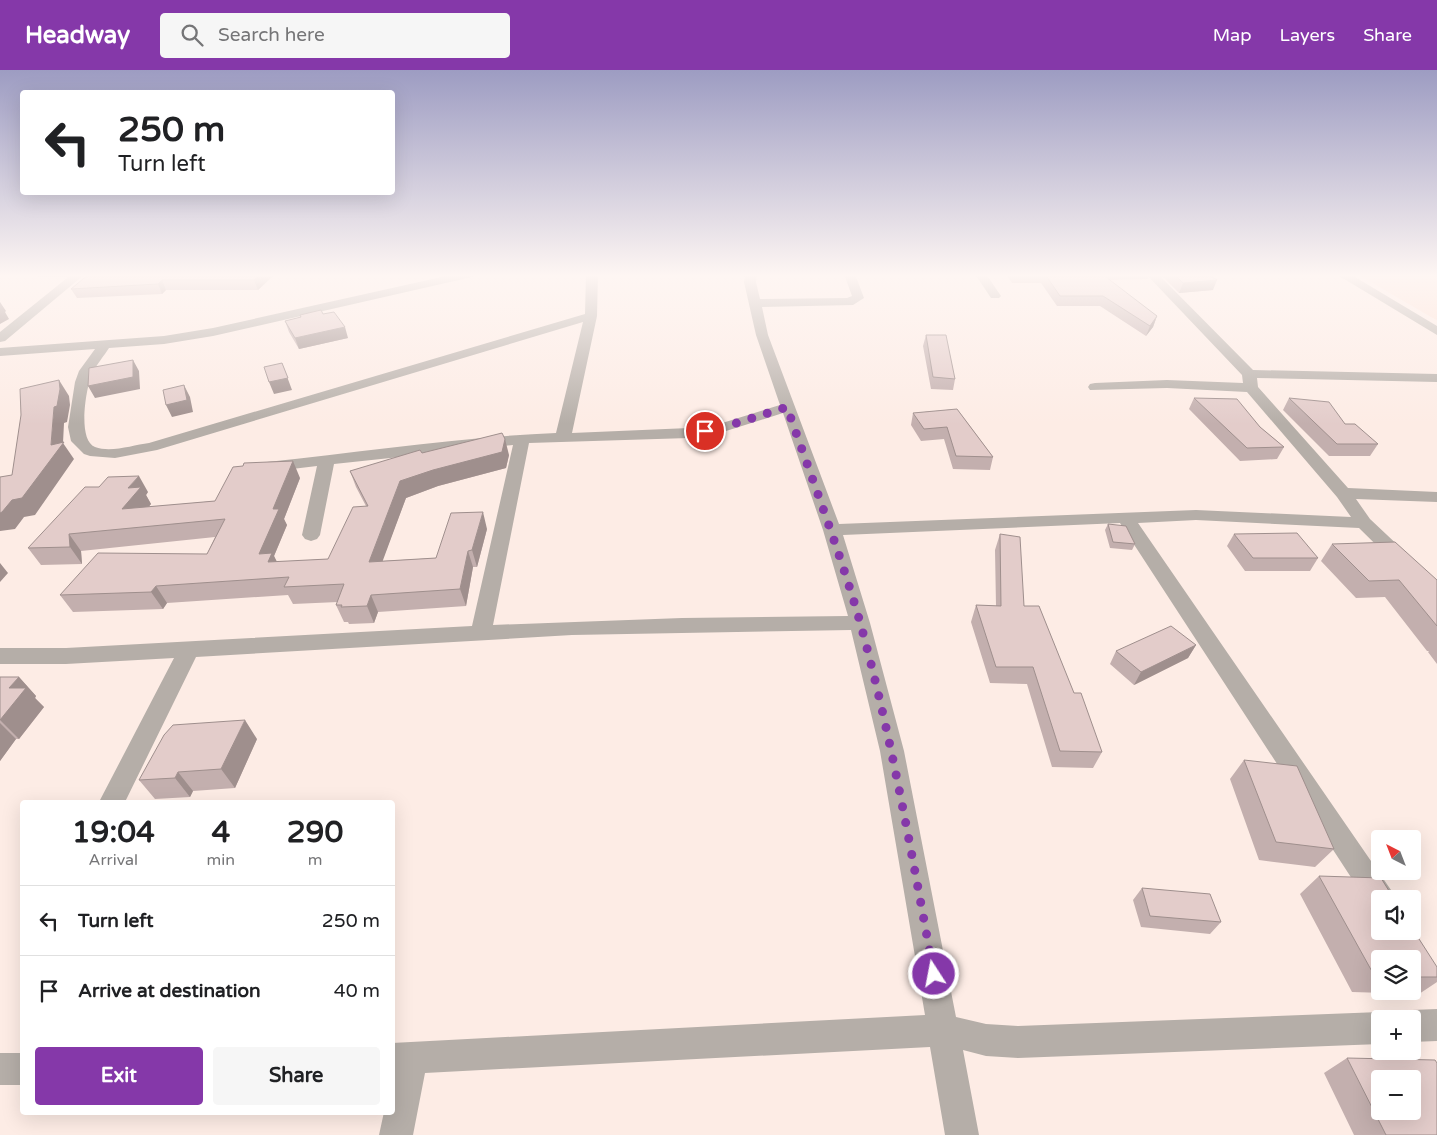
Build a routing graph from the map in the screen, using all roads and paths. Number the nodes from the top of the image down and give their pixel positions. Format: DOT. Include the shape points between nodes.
graph roads {
  1 [pos="18,324"];
  2 [pos="250,324"];
  3 [pos="565,324"];
  4 [pos="589,324"];
  5 [pos="760,324"];
  6 [pos="1197,324"];
  7 [pos="1425,324"];
  8 [pos="1437,331"];
  9 [pos="0,338"];
  10 [pos="104,346"];
  11 [pos="0,352"];
  12 [pos="1437,378"];
  13 [pos="1250,381"];
  14 [pos="1095,387"];
  15 [pos="787,407"];
  16 [pos="563,436"];
  17 [pos="522,439"];
  18 [pos="327,460"];
  19 [pos="249,469"];
  20 [pos="1343,493"];
  21 [pos="1437,497"];
  22 [pos="1125,517"];
  23 [pos="1364,523"];
  24 [pos="832,530"];
  25 [pos="311,535"];
  26 [pos="1437,593"];
  27 [pos="860,623"];
  28 [pos="481,633"];
  29 [pos="189,649"];
  30 [pos="0,656"];
  31 [pos="113,800"];
  32 [pos="1375,890"];
  33 [pos="1437,1025"];
  34 [pos="1421,1026"];
  35 [pos="1371,1028"];
  36 [pos="945,1030"];
  37 [pos="402,1059"];
  38 [pos="0,1069"];
  39 [pos="20,1069"];
  40 [pos="396,1135"];
  41 [pos="962,1135"];
  1 -- 9 [label="street"];
  2 -- 10 [label="street" via="164,340"];
  3 -- 10 [label="street" via="150,446 115,453 90,450 79,441 76,427 86,371"];
  4 -- 16 [label="street"];
  5 -- 15 [label="street"];
  6 -- 13 [label="street"];
  7 -- 8 [label="street"];
  10 -- 11 [label="street"];
  12 -- 13 [label="street"];
  13 -- 14 [label="street"];
  13 -- 20 [label="street"];
  15 -- 16 [label="street" via="721,428 689,433"];
  15 -- 24 [label="street"];
  16 -- 17 [label="street"];
  17 -- 18 [label="street"];
  17 -- 28 [label="street"];
  18 -- 19 [label="street"];
  18 -- 25 [label="street"];
  20 -- 21 [label="street"];
  20 -- 23 [label="street"];
  22 -- 23 [label="street" via="1196,515"];
  22 -- 24 [label="street"];
  22 -- 32 [label="street"];
  23 -- 26 [label="street"];
  24 -- 27 [label="street"];
  27 -- 28 [label="street" via="682,625"];
  27 -- 36 [label="street" via="892,751"];
  28 -- 29 [label="street"];
  29 -- 30 [label="street"];
  29 -- 31 [label="street"];
  33 -- 34 [label="street"];
  35 -- 36 [label="street" via="1018,1042 986,1040"];
  36 -- 37 [label="street"];
  36 -- 41 [label="street"];
  37 -- 40 [label="street"];
  38 -- 39 [label="street"];
}
